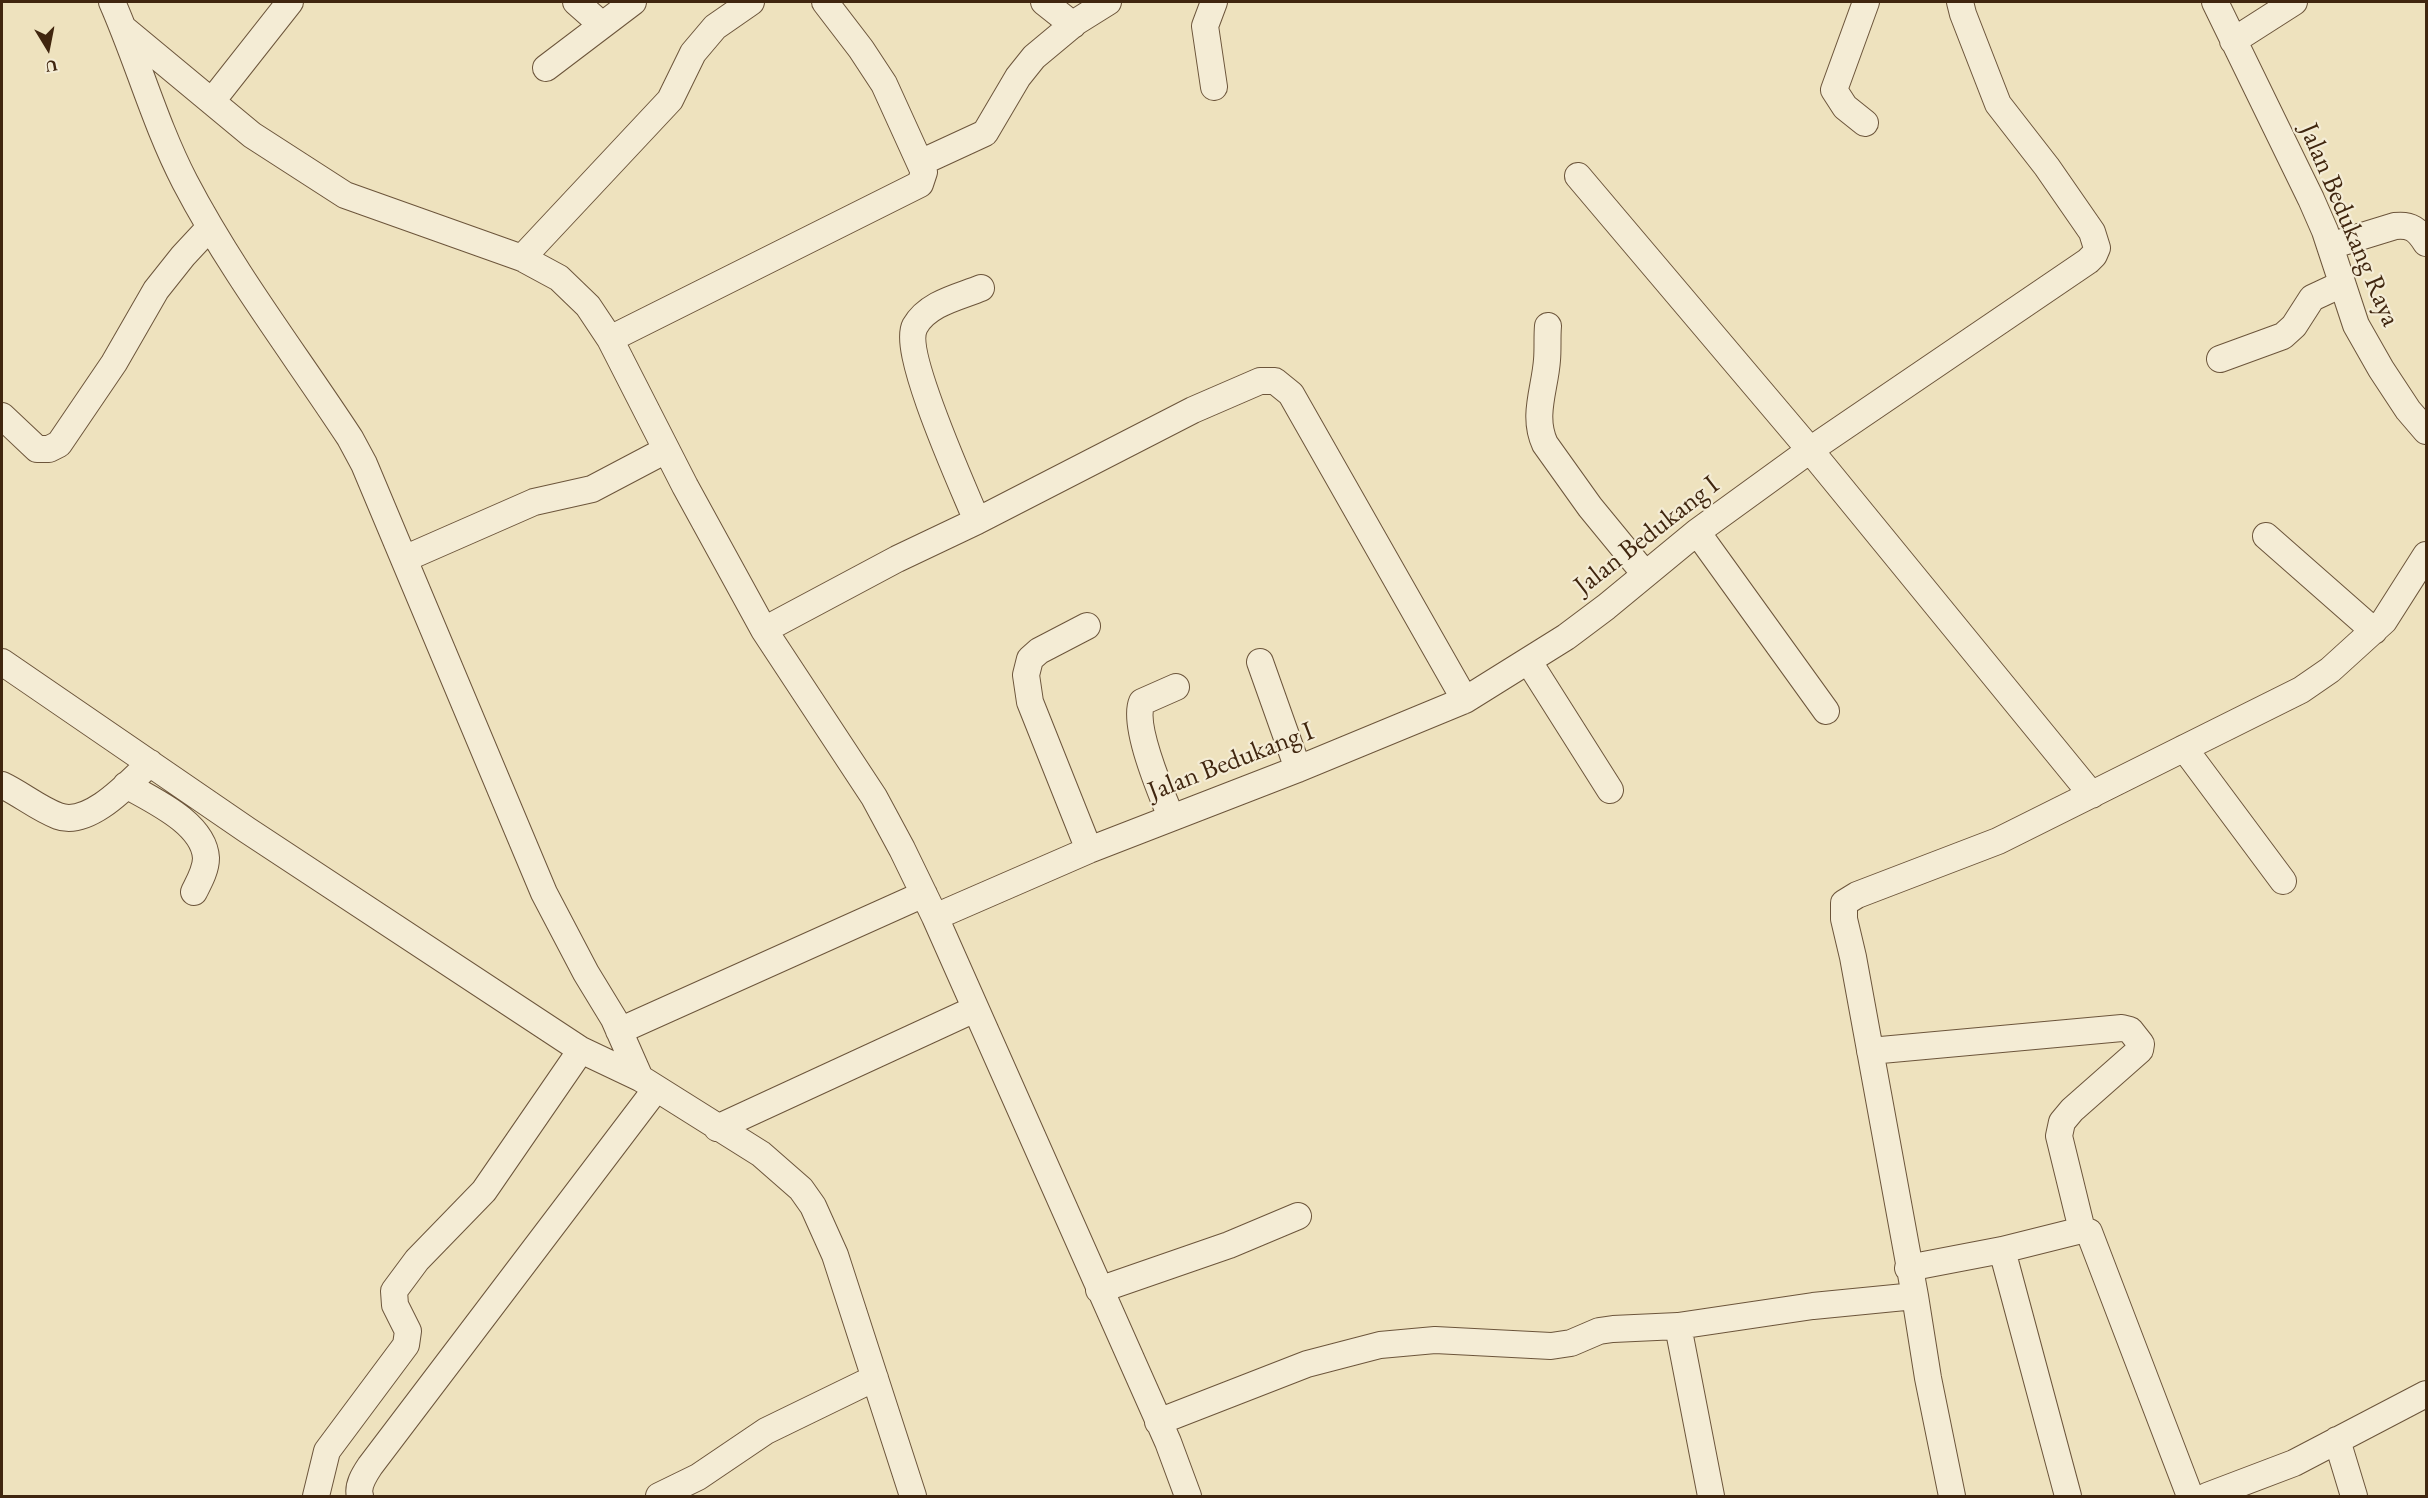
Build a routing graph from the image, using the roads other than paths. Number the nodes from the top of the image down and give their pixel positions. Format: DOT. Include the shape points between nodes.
graph roads {
  1 [pos="112,2"];
  2 [pos="290,2"];
  3 [pos="576,2"];
  4 [pos="633,2"];
  5 [pos="752,2"];
  6 [pos="825,2"];
  7 [pos="1044,2"];
  8 [pos="1108,2"];
  9 [pos="1214,2"];
  10 [pos="1866,2"];
  11 [pos="1960,2"];
  12 [pos="2215,2"];
  13 [pos="2294,2"];
  14 [pos="602,25"];
  15 [pos="1073,25"];
  16 [pos="123,28"];
  17 [pos="2233,41"];
  18 [pos="546,68"];
  19 [pos="1214,87"];
  20 [pos="212,101"];
  21 [pos="1864,123"];
  22 [pos="920,163"];
  23 [pos="1578,176"];
  24 [pos="210,227"];
  25 [pos="2427,243"];
  26 [pos="2330,246"];
  27 [pos="522,258"];
  28 [pos="2342,284"];
  29 [pos="981,288"];
  30 [pos="1548,326"];
  31 [pos="610,339"];
  32 [pos="2220,359"];
  33 [pos="2,416"];
  34 [pos="2427,431"];
  35 [pos="666,450"];
  36 [pos="1810,450"];
  37 [pos="977,521"];
  38 [pos="1696,532"];
  39 [pos="2266,536"];
  40 [pos="2427,555"];
  41 [pos="404,559"];
  42 [pos="1645,574"];
  43 [pos="1087,626"];
  44 [pos="764,630"];
  45 [pos="2374,631"];
  46 [pos="2,662"];
  47 [pos="1260,662"];
  48 [pos="1529,662"];
  49 [pos="1176,687"];
  50 [pos="1465,700"];
  51 [pos="1826,711"];
  52 [pos="2184,748"];
  53 [pos="150,763"];
  54 [pos="1298,769"];
  55 [pos="2,785"];
  56 [pos="126,785"];
  57 [pos="1610,790"];
  58 [pos="2092,795"];
  59 [pos="1171,817"];
  60 [pos="1089,850"];
  61 [pos="2283,881"];
  62 [pos="194,892"];
  63 [pos="924,894"];
  64 [pos="935,917"];
  65 [pos="975,1009"];
  66 [pos="620,1031"];
  67 [pos="581,1050"];
  68 [pos="1870,1051"];
  69 [pos="648,1083"];
  70 [pos="717,1128"];
  71 [pos="1298,1216"];
  72 [pos="2082,1230"];
  73 [pos="2002,1250"];
  74 [pos="1908,1268"];
  75 [pos="1099,1290"];
  76 [pos="1915,1296"];
  77 [pos="1678,1326"];
  78 [pos="875,1378"];
  79 [pos="2427,1394"];
  80 [pos="1158,1422"];
  81 [pos="2337,1440"];
  82 [pos="2205,1496"];
  83 [pos="316,1497"];
  84 [pos="360,1497"];
  85 [pos="659,1497"];
  86 [pos="913,1497"];
  87 [pos="1188,1497"];
  88 [pos="1711,1497"];
  89 [pos="1952,1497"];
  90 [pos="2068,1497"];
  91 [pos="2354,1497"];
  1 -- 16 [label="street"];
  2 -- 20 [label="street"];
  3 -- 14 [label="street"];
  4 -- 14 [label="street"];
  5 -- 27 [label="street" via="715,27 693,53 670,100"];
  6 -- 22 [label="street" via="884,84"];
  7 -- 15 [label="street"];
  8 -- 15 [label="street"];
  9 -- 19 [label="street" via="1205,27"];
  10 -- 21 [label="street" via="1834,90 1845,107"];
  11 -- 36 [label="street, Jalan Bedukang I" via="1998,104 2092,232 2097,248 2094,255"];
  12 -- 17 [label="street, Jalan Bedukang Raya"];
  13 -- 17 [label="street"];
  14 -- 18 [label="street"];
  15 -- 22 [label="street" via="1034,57 985,133"];
  16 -- 20 [label="street"];
  16 -- 24 [label="street" via="166,143"];
  17 -- 26 [label="street, Jalan Bedukang Raya"];
  20 -- 27 [label="street" via="252,135 345,195"];
  22 -- 31 [label="street" via="924,176 920,184"];
  23 -- 36 [label="street"];
  24 -- 33 [label="street" via="156,290 114,363 59,444 37,449"];
  24 -- 41 [label="street" via="350,438"];
  25 -- 26 [label="street" via="2421,233 2405,225"];
  26 -- 28 [label="street, Jalan Bedukang Raya"];
  27 -- 31 [label="street" via="569,287 588,306"];
  28 -- 32 [label="street" via="2312,298 2283,336"];
  28 -- 34 [label="street, Jalan Bedukang Raya" via="2356,324 2381,369"];
  29 -- 37 [label="street" via="937,305 915,327 912,337 918,373"];
  30 -- 42 [label="street" via="1538,411 1540,435 1590,507"];
  31 -- 35 [label="street"];
  35 -- 41 [label="street" via="592,489 534,502"];
  35 -- 44 [label="street"];
  36 -- 38 [label="street, Jalan Bedukang I"];
  36 -- 58 [label="street"];
  37 -- 44 [label="street"];
  37 -- 50 [label="street" via="1193,410 1260,381 1275,381 1291,394"];
  38 -- 42 [label="street, Jalan Bedukang I"];
  38 -- 51 [label="street"];
  39 -- 45 [label="street"];
  40 -- 45 [label="street"];
  41 -- 66 [label="street" via="544,893"];
  42 -- 48 [label="street, Jalan Bedukang I"];
  43 -- 60 [label="street" via="1030,659 1026,675 1030,702"];
  44 -- 63 [label="street" via="874,797"];
  45 -- 52 [label="street" via="2301,690"];
  46 -- 53 [label="street"];
  47 -- 54 [label="street"];
  48 -- 50 [label="street, Jalan Bedukang I"];
  48 -- 57 [label="street"];
  49 -- 59 [label="street" via="1142,702 1139,708 1145,743"];
  50 -- 54 [label="street, Jalan Bedukang I"];
  52 -- 58 [label="street"];
  52 -- 61 [label="street"];
  53 -- 56 [label="street"];
  53 -- 67 [label="street"];
  54 -- 59 [label="street, Jalan Bedukang I"];
  55 -- 56 [label="street" via="68,819 90,812"];
  56 -- 62 [label="street" via="180,817 199,840 206,856 205,868"];
  58 -- 68 [label="street" via="1998,841 1844,903"];
  59 -- 60 [label="street, Jalan Bedukang I"];
  60 -- 64 [label="street, Jalan Bedukang I"];
  63 -- 64 [label="street"];
  63 -- 66 [label="street"];
  64 -- 65 [label="street"];
  65 -- 70 [label="street"];
  65 -- 75 [label="street"];
  66 -- 69 [label="street"];
  67 -- 69 [label="street"];
  67 -- 83 [label="street" via="483,1191 417,1260 394,1291 395,1305 408,1331 406,1346 327,1451"];
  68 -- 72 [label="street" via="2130,1030 2140,1050 2062,1122 2059,1136"];
  68 -- 74 [label="street"];
  69 -- 70 [label="street"];
  69 -- 84 [label="street" via="370,1466 362,1478"];
  70 -- 78 [label="street" via="775,1164 813,1206 835,1255"];
  71 -- 75 [label="street"];
  72 -- 73 [label="street"];
  72 -- 82 [label="street" via="2089,1232"];
  73 -- 74 [label="street"];
  73 -- 90 [label="street"];
  74 -- 76 [label="street"];
  75 -- 80 [label="street"];
  76 -- 77 [label="street"];
  76 -- 89 [label="street"];
  77 -- 80 [label="street" via="1606,1330 1551,1346 1435,1340 1380,1345 1307,1364"];
  77 -- 88 [label="street"];
  78 -- 85 [label="street" via="765,1431 698,1477"];
  78 -- 86 [label="street"];
  79 -- 81 [label="street"];
  80 -- 87 [label="street"];
  81 -- 82 [label="street" via="2294,1464"];
  81 -- 91 [label="street"];
}
